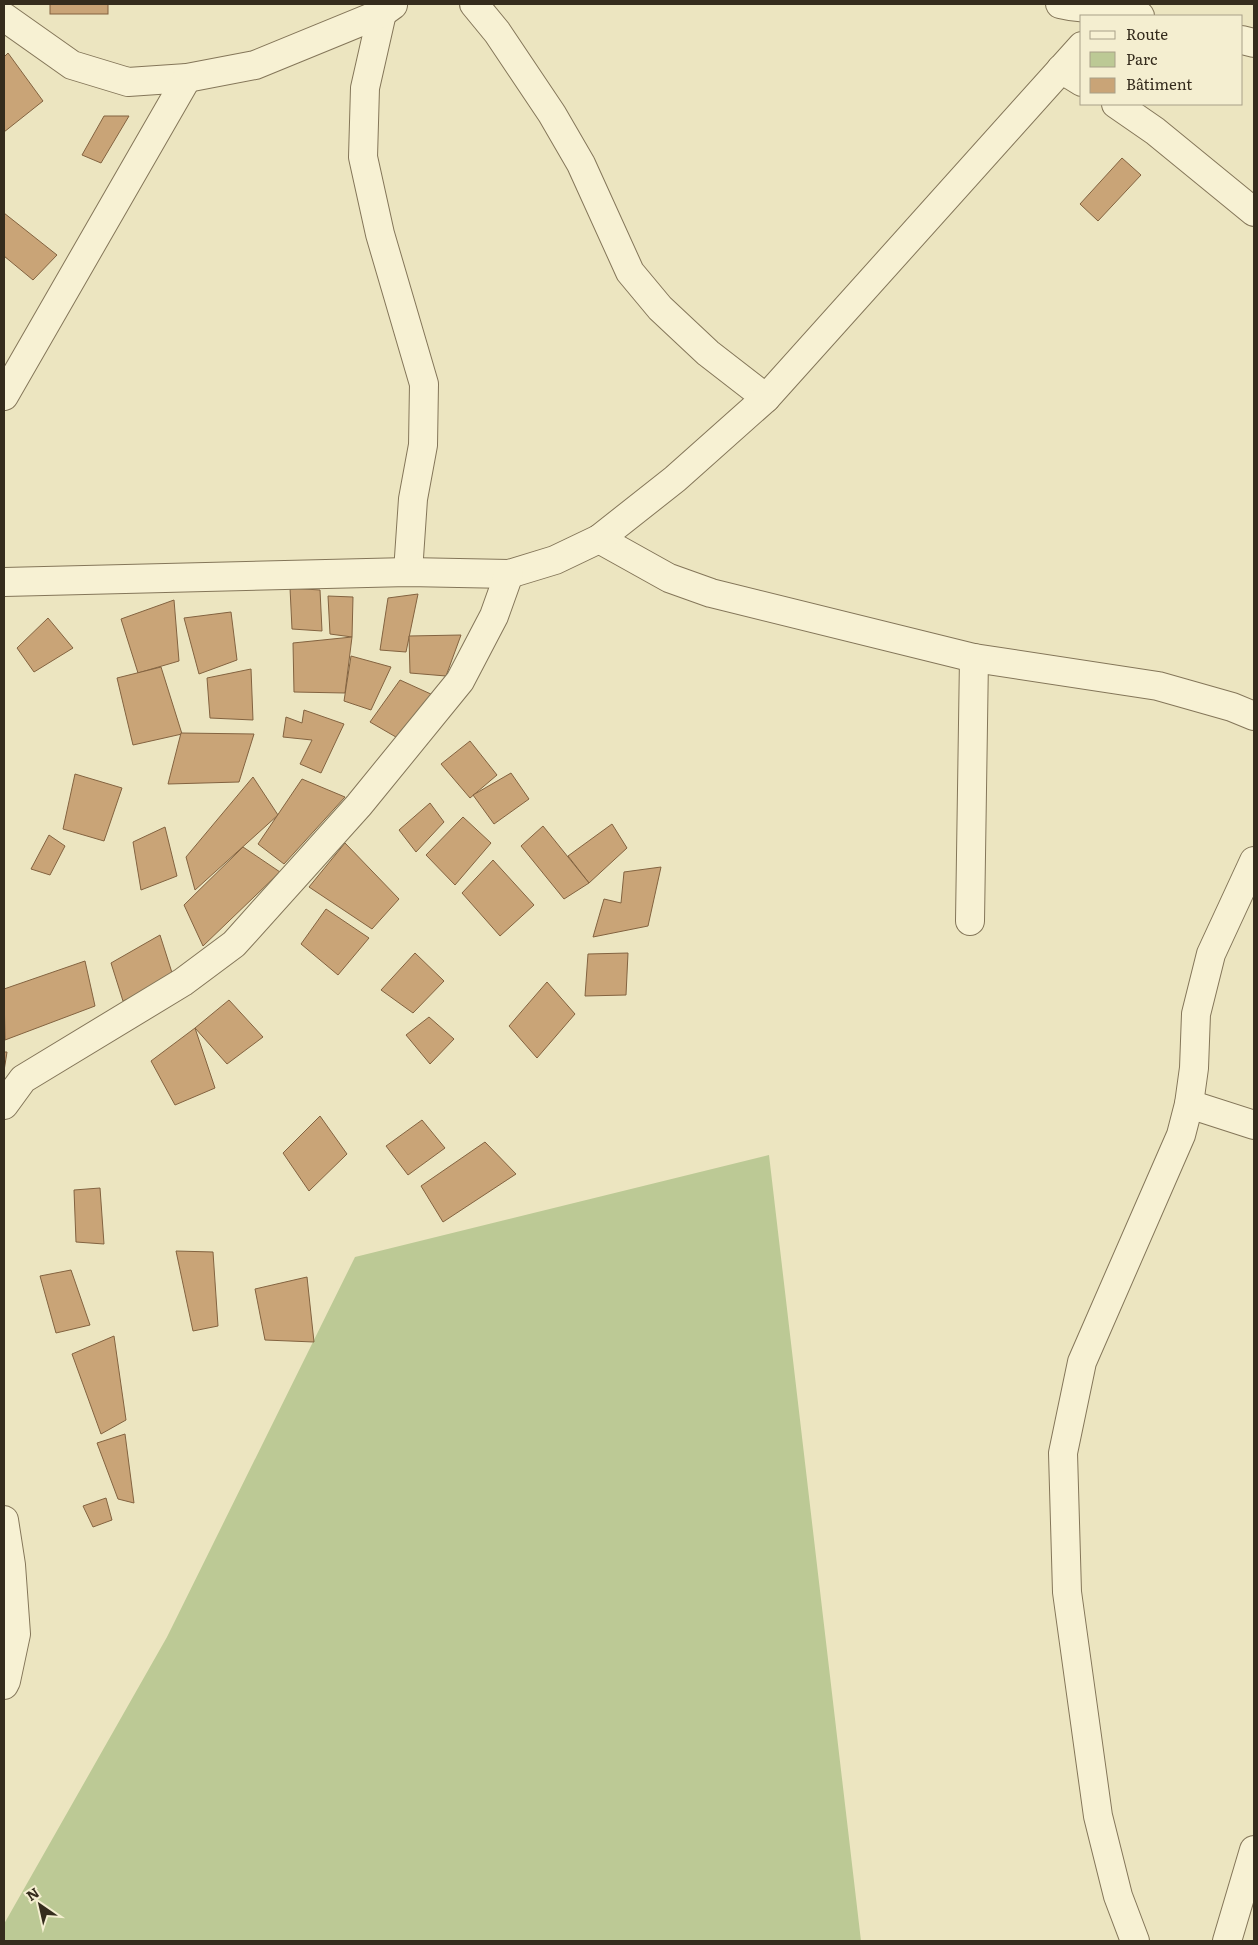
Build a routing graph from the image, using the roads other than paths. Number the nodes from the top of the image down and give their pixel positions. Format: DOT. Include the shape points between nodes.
graph roads {
  1 [pos="474,4"];
  2 [pos="1060,4"];
  3 [pos="385,7"];
  4 [pos="1122,12"];
  5 [pos="5,21"];
  6 [pos="1080,51"];
  7 [pos="1071,75"];
  8 [pos="187,78"];
  9 [pos="1117,105"];
  10 [pos="1254,212"];
  11 [pos="4,396"];
  12 [pos="766,398"];
  13 [pos="599,539"];
  14 [pos="408,572"];
  15 [pos="509,574"];
  16 [pos="4,582"];
  17 [pos="974,658"];
  18 [pos="1254,716"];
  19 [pos="1254,861"];
  20 [pos="970,921"];
  21 [pos="4,1104"];
  22 [pos="1188,1104"];
  23 [pos="1254,1125"];
  24 [pos="4,1520"];
  25 [pos="4,1685"];
  26 [pos="1254,1850"];
  27 [pos="1135,1941"];
  28 [pos="1227,1941"];
  1 -- 12 [label="street" via="497,32 552,114 581,164 630,272 660,308 708,353"];
  2 -- 4 [label="street"];
  3 -- 8 [label="street" via="256,65"];
  3 -- 14 [label="street" via="365,88 364,157 380,234 424,384 423,445 413,499"];
  5 -- 8 [label="street" via="72,65 128,82"];
  6 -- 7 [label="street"];
  7 -- 12 [label="street"];
  8 -- 11 [label="street"];
  9 -- 10 [label="street" via="1155,131"];
  12 -- 13 [label="street" via="675,479"];
  13 -- 15 [label="street" via="556,560"];
  13 -- 17 [label="street" via="669,578 711,593"];
  14 -- 15 [label="street"];
  14 -- 16 [label="street"];
  15 -- 21 [label="street" via="494,616 460,681 359,805 234,944 183,982 24,1079"];
  17 -- 18 [label="street" via="1158,686"];
  17 -- 20 [label="street"];
  19 -- 22 [label="street" via="1211,954 1196,1014 1194,1068"];
  22 -- 23 [label="street"];
  22 -- 27 [label="street" via="1175,1150 1082,1362 1063,1453 1067,1592 1098,1816 1118,1896"];
  24 -- 25 [label="street" via="16,1634"];
  26 -- 28 [label="street"];
}
